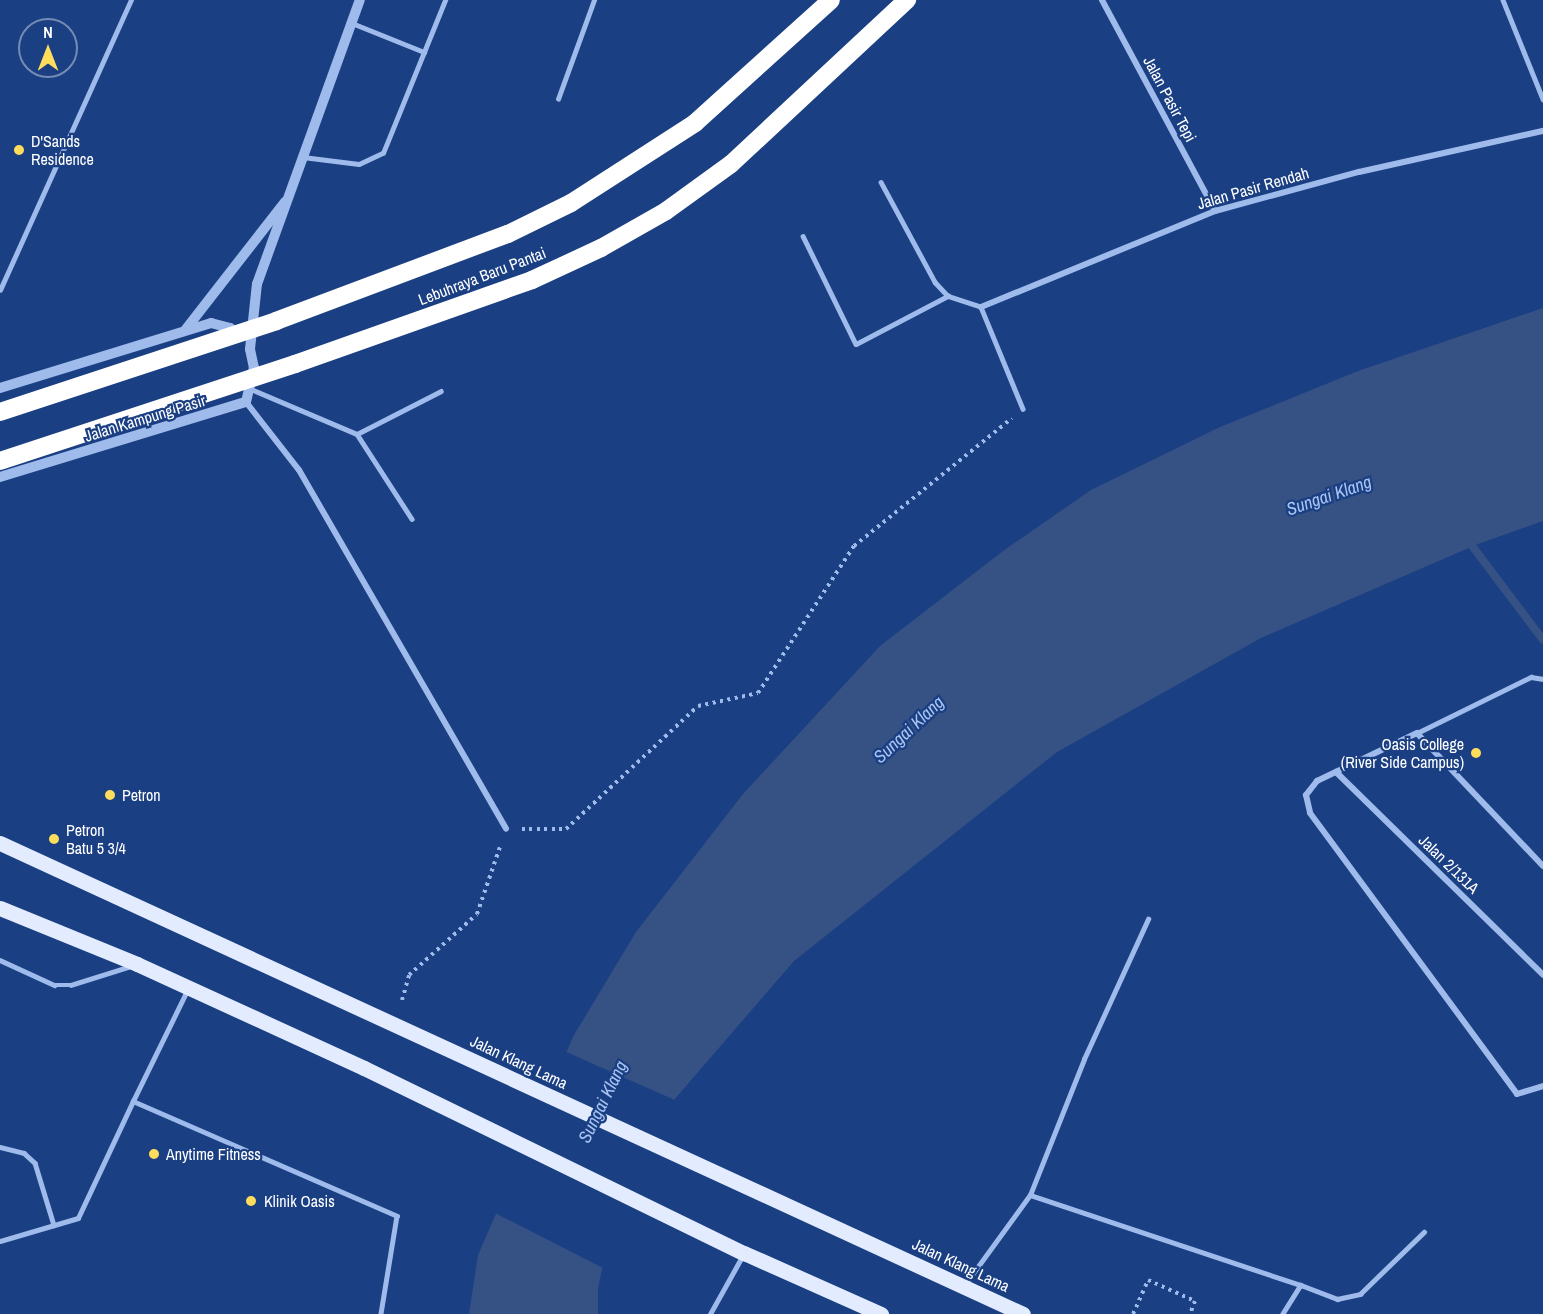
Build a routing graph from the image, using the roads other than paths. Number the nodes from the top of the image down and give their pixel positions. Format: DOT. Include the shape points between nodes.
graph roads {
  1 [pos="131,0"];
  2 [pos="360,0"];
  3 [pos="446,0"];
  4 [pos="594,0"];
  5 [pos="831,0"];
  6 [pos="907,0"];
  7 [pos="1102,0"];
  8 [pos="1503,0"];
  9 [pos="351,23"];
  10 [pos="424,52"];
  11 [pos="558,99"];
  12 [pos="1543,99"];
  13 [pos="1543,131"];
  14 [pos="302,157"];
  15 [pos="881,182"];
  16 [pos="293,192"];
  17 [pos="1215,211"];
  18 [pos="803,236"];
  19 [pos="0,290"];
  20 [pos="948,296"];
  21 [pos="981,307"];
  22 [pos="186,329"];
  23 [pos="250,349"];
  24 [pos="0,388"];
  25 [pos="250,389"];
  26 [pos="441,391"];
  27 [pos="246,402"];
  28 [pos="1023,409"];
  29 [pos="0,412"];
  30 [pos="357,434"];
  31 [pos="0,461"];
  32 [pos="0,477"];
  33 [pos="412,519"];
  34 [pos="1543,679"];
  35 [pos="1417,733"];
  36 [pos="1336,772"];
  37 [pos="506,829"];
  38 [pos="0,843"];
  39 [pos="1543,866"];
  40 [pos="0,908"];
  41 [pos="1148,919"];
  42 [pos="0,960"];
  43 [pos="137,964"];
  44 [pos="1543,975"];
  45 [pos="188,989"];
  46 [pos="1543,1086"];
  47 [pos="133,1101"];
  48 [pos="0,1147"];
  49 [pos="1030,1195"];
  50 [pos="54,1225"];
  51 [pos="1424,1232"];
  52 [pos="0,1241"];
  53 [pos="738,1250"];
  54 [pos="1301,1285"];
  55 [pos="964,1286"];
  56 [pos="381,1314"];
  57 [pos="710,1314"];
  58 [pos="881,1314"];
  59 [pos="1023,1314"];
  60 [pos="1283,1314"];
  1 -- 19 [label="lane"];
  2 -- 9 [label="street"];
  3 -- 10 [label="lane"];
  4 -- 11 [label="lane"];
  5 -- 29 [label="highway, Lebuhraya Baru Pantai" via="695,123 571,203 508,234 276,321"];
  6 -- 31 [label="highway, Lebuhraya Baru Pantai" via="731,164 666,211 601,248 532,280 295,364"];
  7 -- 17 [label="street, Jalan Pasir Tepi"];
  8 -- 12 [label="lane"];
  9 -- 10 [label="lane"];
  9 -- 14 [label="street"];
  10 -- 14 [label="lane" via="388,146 376,159 359,164"];
  13 -- 17 [label="street, Jalan Pasir Rendah" via="1359,172"];
  14 -- 16 [label="street"];
  15 -- 20 [label="lane" via="934,282"];
  16 -- 22 [label="street"];
  16 -- 23 [label="street" via="257,284"];
  17 -- 21 [label="street, Jalan Pasir Rendah"];
  18 -- 20 [label="lane" via="856,344"];
  20 -- 21 [label="lane"];
  21 -- 28 [label="lane"];
  22 -- 23 [label="street" via="211,323 231,328"];
  22 -- 24 [label="street"];
  23 -- 25 [label="street" via="254,368"];
  25 -- 27 [label="street"];
  25 -- 30 [label="lane"];
  26 -- 30 [label="lane"];
  27 -- 32 [label="street, Jalan Kampung Pasir"];
  27 -- 37 [label="street" via="299,470"];
  30 -- 33 [label="lane"];
  34 -- 35 [label="lane" via="1531,677"];
  35 -- 36 [label="street"];
  35 -- 39 [label="street"];
  36 -- 44 [label="street, Jalan 2/131A"];
  36 -- 46 [label="street" via="1317,781 1306,795 1310,813 1516,1094"];
  38 -- 55 [label="main road, Jalan Klang Lama"];
  40 -- 43 [label="main road"];
  41 -- 49 [label="lane" via="1084,1059"];
  42 -- 43 [label="lane" via="54,985 71,985"];
  43 -- 45 [label="main road"];
  45 -- 47 [label="lane"];
  45 -- 53 [label="main road" via="364,1068"];
  47 -- 50 [label="lane" via="78,1218"];
  47 -- 56 [label="lane" via="397,1216"];
  48 -- 50 [label="lane" via="24,1153 35,1163"];
  49 -- 54 [label="lane"];
  49 -- 55 [label="lane"];
  50 -- 52 [label="lane"];
  51 -- 54 [label="lane" via="1360,1294 1337,1299"];
  53 -- 57 [label="lane"];
  53 -- 58 [label="main road"];
  54 -- 60 [label="lane"];
  55 -- 59 [label="main road, Jalan Klang Lama"];
}
